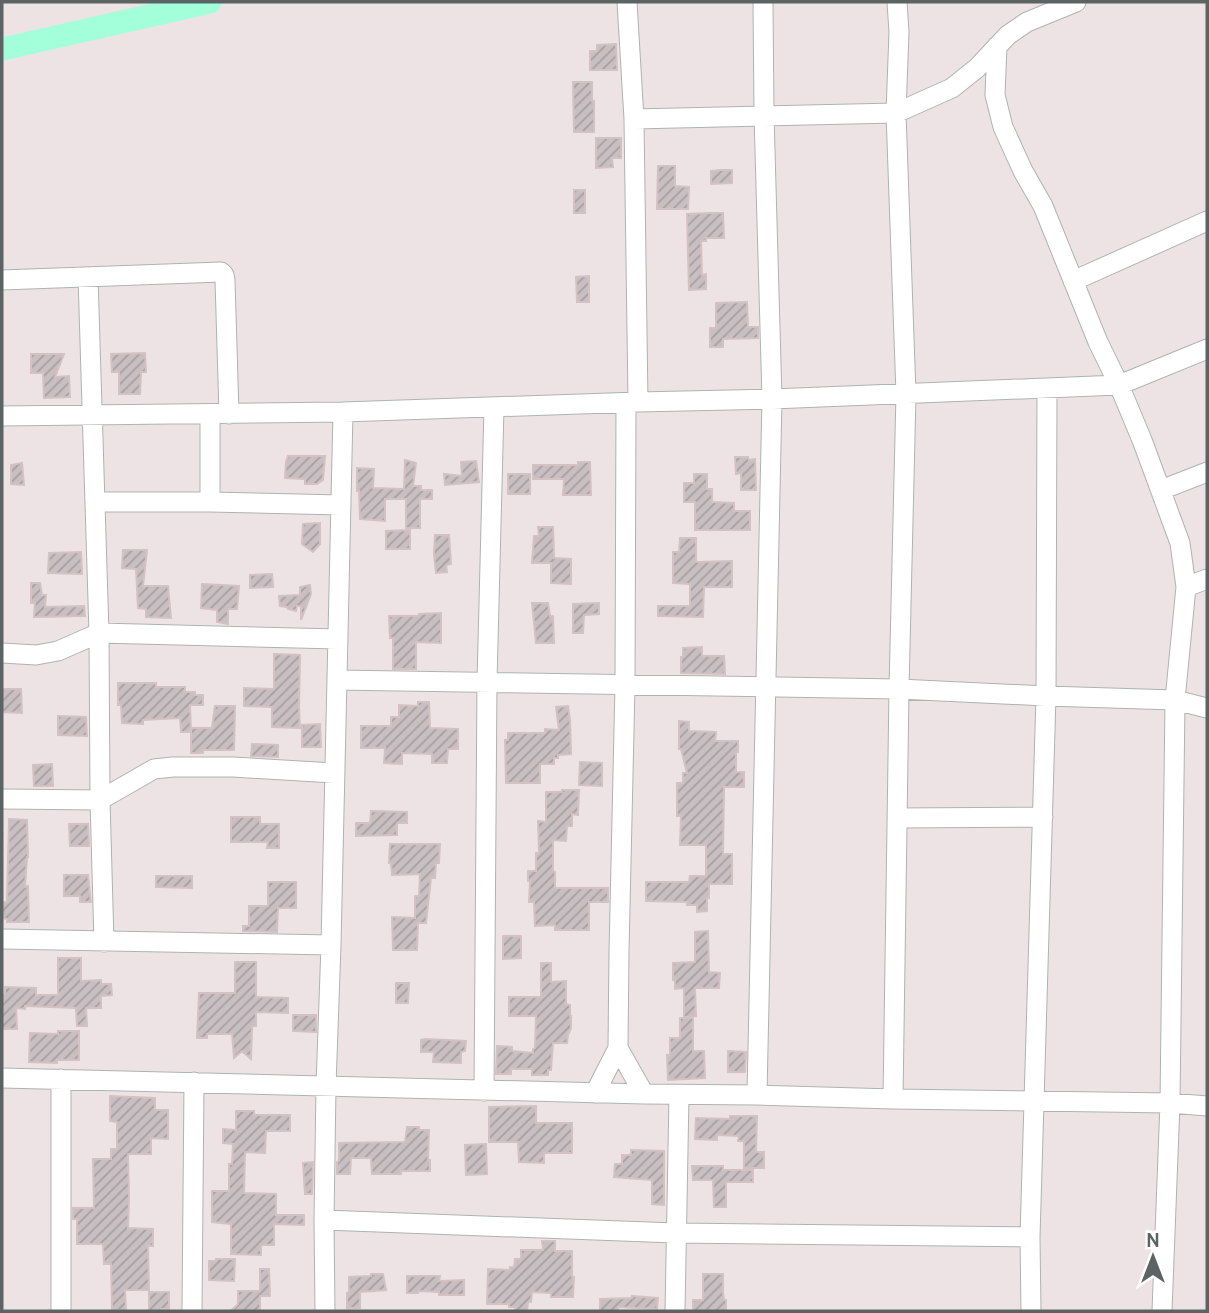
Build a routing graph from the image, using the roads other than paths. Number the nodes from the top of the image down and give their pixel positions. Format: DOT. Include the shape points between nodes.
graph roads {
  1 [pos="627,2"];
  2 [pos="763,2"];
  3 [pos="897,2"];
  4 [pos="1076,2"];
  5 [pos="997,46"];
  6 [pos="896,113"];
  7 [pos="764,115"];
  8 [pos="634,119"];
  9 [pos="1207,221"];
  10 [pos="88,277"];
  11 [pos="2,279"];
  12 [pos="1073,281"];
  13 [pos="1207,349"];
  14 [pos="1119,385"];
  15 [pos="1047,389"];
  16 [pos="906,394"];
  17 [pos="772,400"];
  18 [pos="632,402"];
  19 [pos="494,407"];
  20 [pos="343,412"];
  21 [pos="220,414"];
  22 [pos="2,416"];
  23 [pos="92,416"];
  24 [pos="1207,472"];
  25 [pos="1161,490"];
  26 [pos="94,502"];
  27 [pos="210,502"];
  28 [pos="341,505"];
  29 [pos="1207,579"];
  30 [pos="1185,587"];
  31 [pos="99,633"];
  32 [pos="338,639"];
  33 [pos="2,653"];
  34 [pos="337,680"];
  35 [pos="487,682"];
  36 [pos="625,686"];
  37 [pos="764,687"];
  38 [pos="899,689"];
  39 [pos="1046,696"];
  40 [pos="1175,700"];
  41 [pos="1207,708"];
  42 [pos="334,774"];
  43 [pos="2,799"];
  44 [pos="100,800"];
  45 [pos="1042,817"];
  46 [pos="897,818"];
  47 [pos="2,939"];
  48 [pos="104,942"];
  49 [pos="331,945"];
  50 [pos="618,1048"];
  51 [pos="2,1078"];
  52 [pos="61,1079"];
  53 [pos="194,1082"];
  54 [pos="326,1086"];
  55 [pos="484,1091"];
  56 [pos="595,1093"];
  57 [pos="644,1094"];
  58 [pos="678,1095"];
  59 [pos="757,1095"];
  60 [pos="893,1099"];
  61 [pos="1035,1102"];
  62 [pos="1170,1103"];
  63 [pos="1207,1106"];
  64 [pos="324,1220"];
  65 [pos="676,1233"];
  66 [pos="1030,1237"];
  67 [pos="61,1311"];
  68 [pos="192,1311"];
  69 [pos="325,1311"];
  70 [pos="675,1311"];
  71 [pos="1031,1311"];
  72 [pos="1162,1311"];
  1 -- 8 [label="street"];
  2 -- 7 [label="street"];
  3 -- 6 [label="street"];
  4 -- 5 [label="street" via="1027,22"];
  5 -- 6 [label="street" via="952,88"];
  5 -- 12 [label="street" via="995,95 1003,127 1043,206"];
  6 -- 7 [label="street"];
  6 -- 16 [label="street"];
  7 -- 8 [label="street"];
  7 -- 17 [label="street"];
  8 -- 18 [label="street"];
  9 -- 12 [label="street"];
  10 -- 11 [label="street"];
  10 -- 21 [label="street" via="224,275"];
  10 -- 23 [label="street"];
  12 -- 14 [label="street"];
  13 -- 14 [label="street"];
  14 -- 15 [label="street"];
  14 -- 25 [label="street"];
  15 -- 16 [label="street"];
  15 -- 39 [label="street"];
  16 -- 17 [label="street"];
  16 -- 38 [label="street"];
  17 -- 18 [label="street"];
  17 -- 37 [label="street"];
  18 -- 19 [label="street"];
  18 -- 36 [label="street"];
  19 -- 20 [label="street"];
  19 -- 35 [label="street"];
  20 -- 21 [label="street"];
  20 -- 28 [label="street"];
  21 -- 23 [label="street"];
  21 -- 27 [label="street"];
  22 -- 23 [label="street"];
  23 -- 26 [label="street"];
  24 -- 25 [label="street"];
  25 -- 30 [label="street" via="1180,543"];
  26 -- 27 [label="street"];
  26 -- 31 [label="street"];
  27 -- 28 [label="street"];
  28 -- 32 [label="street"];
  29 -- 30 [label="street"];
  30 -- 40 [label="street"];
  31 -- 32 [label="street"];
  31 -- 33 [label="street" via="58,651"];
  31 -- 44 [label="street"];
  32 -- 34 [label="street"];
  34 -- 35 [label="street"];
  34 -- 42 [label="street"];
  35 -- 36 [label="street"];
  35 -- 55 [label="street"];
  36 -- 37 [label="street"];
  36 -- 50 [label="street"];
  37 -- 38 [label="street"];
  37 -- 59 [label="street"];
  38 -- 39 [label="street"];
  38 -- 46 [label="street"];
  39 -- 40 [label="street"];
  39 -- 45 [label="street"];
  40 -- 41 [label="street"];
  40 -- 62 [label="street"];
  42 -- 44 [label="street" via="233,767 154,769"];
  42 -- 49 [label="street"];
  43 -- 44 [label="street"];
  44 -- 48 [label="street"];
  45 -- 46 [label="street"];
  45 -- 61 [label="street"];
  46 -- 60 [label="street"];
  47 -- 48 [label="street"];
  48 -- 49 [label="street"];
  49 -- 54 [label="street"];
  50 -- 56 [label="street"];
  50 -- 57 [label="street"];
  51 -- 52 [label="street"];
  52 -- 53 [label="street"];
  52 -- 67 [label="street"];
  53 -- 54 [label="street"];
  53 -- 68 [label="street"];
  54 -- 55 [label="street"];
  54 -- 64 [label="street"];
  55 -- 56 [label="street"];
  56 -- 57 [label="street"];
  57 -- 58 [label="street"];
  58 -- 59 [label="street"];
  58 -- 65 [label="street"];
  59 -- 60 [label="street"];
  60 -- 61 [label="street"];
  61 -- 62 [label="street"];
  61 -- 66 [label="street"];
  62 -- 63 [label="street"];
  62 -- 72 [label="street"];
  64 -- 65 [label="street"];
  64 -- 69 [label="street"];
  65 -- 66 [label="street"];
  65 -- 70 [label="street"];
  66 -- 71 [label="street"];
}
